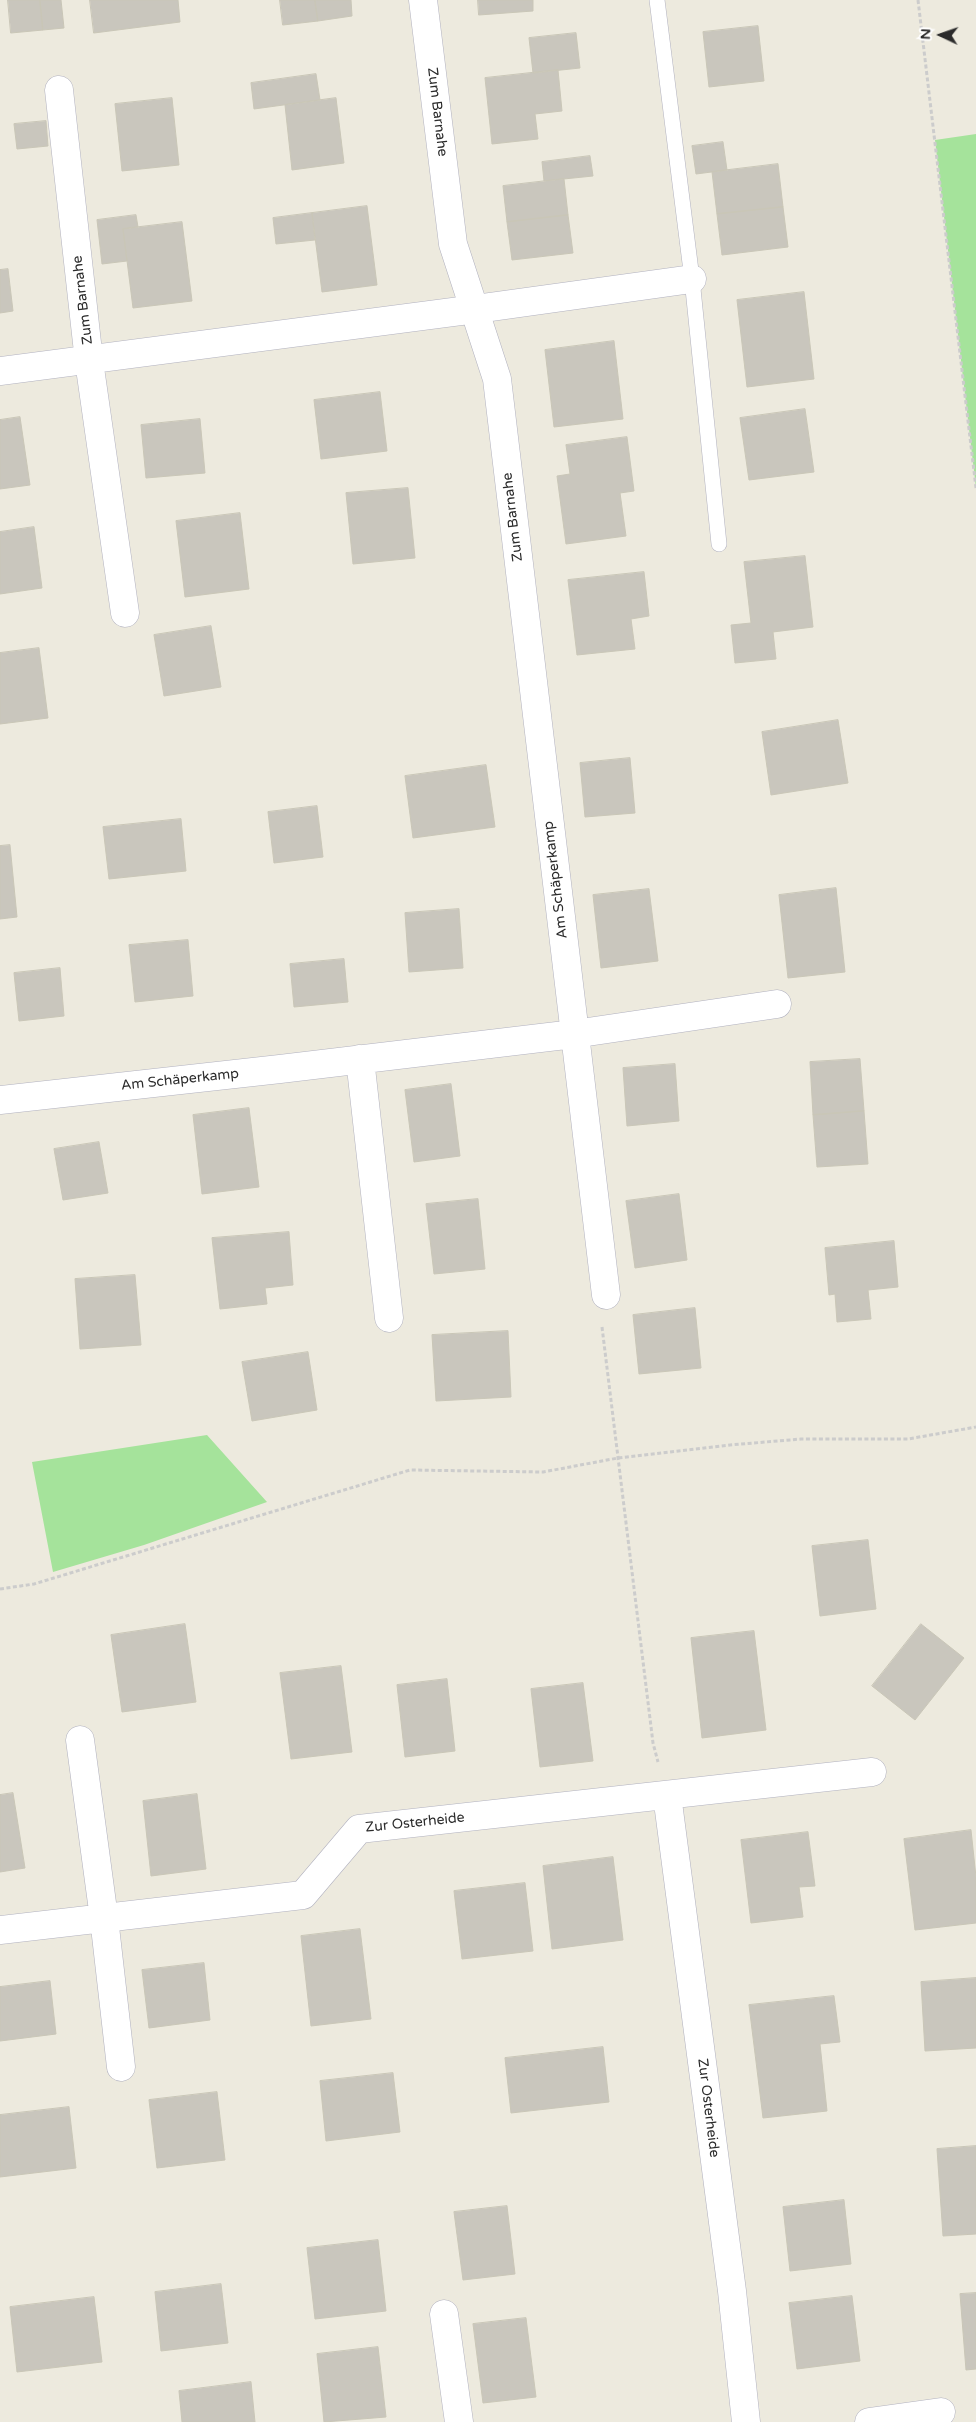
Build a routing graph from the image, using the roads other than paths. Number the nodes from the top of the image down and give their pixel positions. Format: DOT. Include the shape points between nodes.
graph roads {
  1 [pos="423,0"];
  2 [pos="657,0"];
  3 [pos="58,90"];
  4 [pos="692,279"];
  5 [pos="476,310"];
  6 [pos="90,361"];
  7 [pos="0,371"];
  8 [pos="720,544"];
  9 [pos="125,613"];
  10 [pos="538,727"];
  11 [pos="777,1004"];
  12 [pos="574,1034"];
  13 [pos="360,1059"];
  14 [pos="0,1100"];
  15 [pos="606,1295"];
  16 [pos="389,1318"];
  17 [pos="80,1740"];
  18 [pos="872,1772"];
  19 [pos="667,1795"];
  20 [pos="104,1918"];
  21 [pos="0,1930"];
  22 [pos="121,2067"];
  23 [pos="444,2314"];
  24 [pos="941,2412"];
  25 [pos="459,2422"];
  26 [pos="746,2422"];
  27 [pos="869,2422"];
  1 -- 5 [label="street, Zum Barnahe" via="453,244"];
  2 -- 4 [label="lane"];
  3 -- 6 [label="street, Zum Barnahe"];
  4 -- 5 [label="street, Zum Barnahe"];
  4 -- 8 [label="lane"];
  5 -- 6 [label="street, Zum Barnahe"];
  5 -- 10 [label="street, Zum Barnahe" via="497,379"];
  6 -- 7 [label="street, Zum Barnahe"];
  6 -- 9 [label="street, Zum Barnahe"];
  10 -- 12 [label="street, Am Schäperkamp"];
  11 -- 12 [label="street, Am Schäperkamp"];
  12 -- 13 [label="street, Am Schäperkamp"];
  12 -- 15 [label="street, Am Schäperkamp"];
  13 -- 14 [label="street, Am Schäperkamp"];
  13 -- 16 [label="street"];
  17 -- 20 [label="street"];
  18 -- 19 [label="street, Zur Osterheide"];
  19 -- 20 [label="street, Zur Osterheide" via="359,1829 304,1896"];
  19 -- 26 [label="street, Zur Osterheide"];
  20 -- 21 [label="street, Zur Osterheide"];
  20 -- 22 [label="street"];
  23 -- 25 [label="street"];
  24 -- 27 [label="street"];
}
